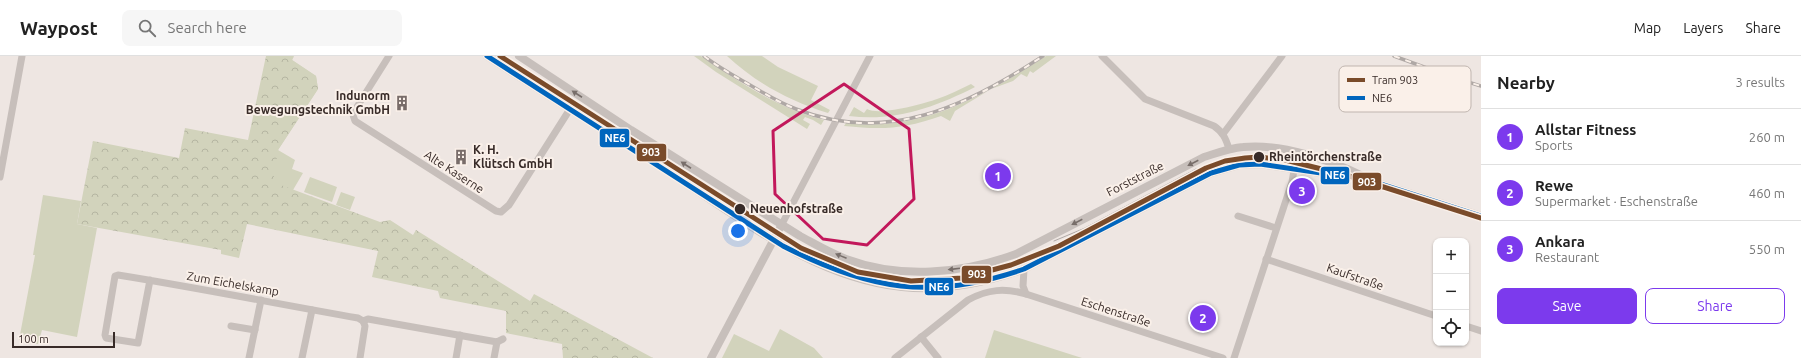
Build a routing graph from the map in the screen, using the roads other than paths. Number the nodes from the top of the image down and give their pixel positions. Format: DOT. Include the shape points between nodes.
graph roads {
  1 [pos="22,56"];
  2 [pos="389,56"];
  3 [pos="487,56"];
  4 [pos="519,56"];
  5 [pos="870,56"];
  6 [pos="1102,56"];
  7 [pos="1282,56"];
  8 [pos="570,109"];
  9 [pos="1223,134"];
  10 [pos="1229,149"];
  11 [pos="1297,152"];
  12 [pos="1294,169"];
  13 [pos="0,174"];
  14 [pos="1371,180"];
  15 [pos="1238,216"];
  16 [pos="1481,216"];
  17 [pos="782,224"];
  18 [pos="1276,228"];
  19 [pos="773,239"];
  20 [pos="1266,259"];
  21 [pos="1024,269"];
  22 [pos="150,280"];
  23 [pos="1026,294"];
  24 [pos="261,300"];
  25 [pos="312,310"];
  26 [pos="1433,315"];
  27 [pos="364,321"];
  28 [pos="231,326"];
  29 [pos="1469,327"];
  30 [pos="255,330"];
  31 [pos="1481,331"];
  32 [pos="460,335"];
  33 [pos="921,337"];
  34 [pos="249,358"];
  35 [pos="302,358"];
  36 [pos="360,358"];
  37 [pos="456,358"];
  38 [pos="494,358"];
  39 [pos="711,358"];
  40 [pos="895,358"];
  41 [pos="938,358"];
  42 [pos="1223,358"];
  43 [pos="1234,358"];
  1 -- 13 [label="street"];
  2 -- 8 [label="street, Alte Kaserne" via="355,110 355,120 396,149 496,211 501,212 509,205"];
  3 -- 8 [label="street"];
  17 -- 4 [label="street, Forststraße, one-way"];
  5 -- 17 [label="street"];
  6 -- 9 [label="street" via="1145,99 1214,126"];
  7 -- 9 [label="street"];
  8 -- 19 [label="street"];
  9 -- 10 [label="street"];
  10 -- 11 [label="street, Forststraße" via="1265,146"];
  10 -- 17 [label="street, Forststraße, one-way" via="1204,157 1016,254 992,263 934,271 908,272 878,268 824,250"];
  11 -- 12 [label="street"];
  11 -- 14 [label="street, Forststraße" via="1343,167"];
  12 -- 14 [label="street"];
  12 -- 18 [label="street"];
  12 -- 21 [label="street" via="1260,164 1239,165 1219,170"];
  14 -- 16 [label="street"];
  15 -- 18 [label="street"];
  17 -- 19 [label="street"];
  18 -- 20 [label="street"];
  19 -- 21 [label="street" via="816,264 845,275 903,288 972,284"];
  19 -- 39 [label="street"];
  20 -- 26 [label="street, Kaufstraße"];
  20 -- 43 [label="street"];
  21 -- 23 [label="street" via="1023,286"];
  22 -- 22 [label="street, Zum Eichelskamp" via="138,343 106,338 116,276"];
  22 -- 24 [label="street, Zum Eichelskamp"];
  23 -- 33 [label="street" via="1000,289 976,295"];
  23 -- 42 [label="street, Eschenstraße"];
  24 -- 25 [label="street, Zum Eichelskamp"];
  24 -- 30 [label="street"];
  25 -- 27 [label="street, Zum Eichelskamp"];
  25 -- 35 [label="street"];
  27 -- 32 [label="street, Zum Eichelskamp" via="368,319"];
  27 -- 36 [label="street"];
  28 -- 30 [label="street"];
  29 -- 31 [label="street"];
  30 -- 34 [label="street"];
  32 -- 37 [label="street"];
  32 -- 38 [label="street, Zum Eichelskamp" via="500,340"];
  33 -- 40 [label="street"];
  33 -- 41 [label="street"];
}
